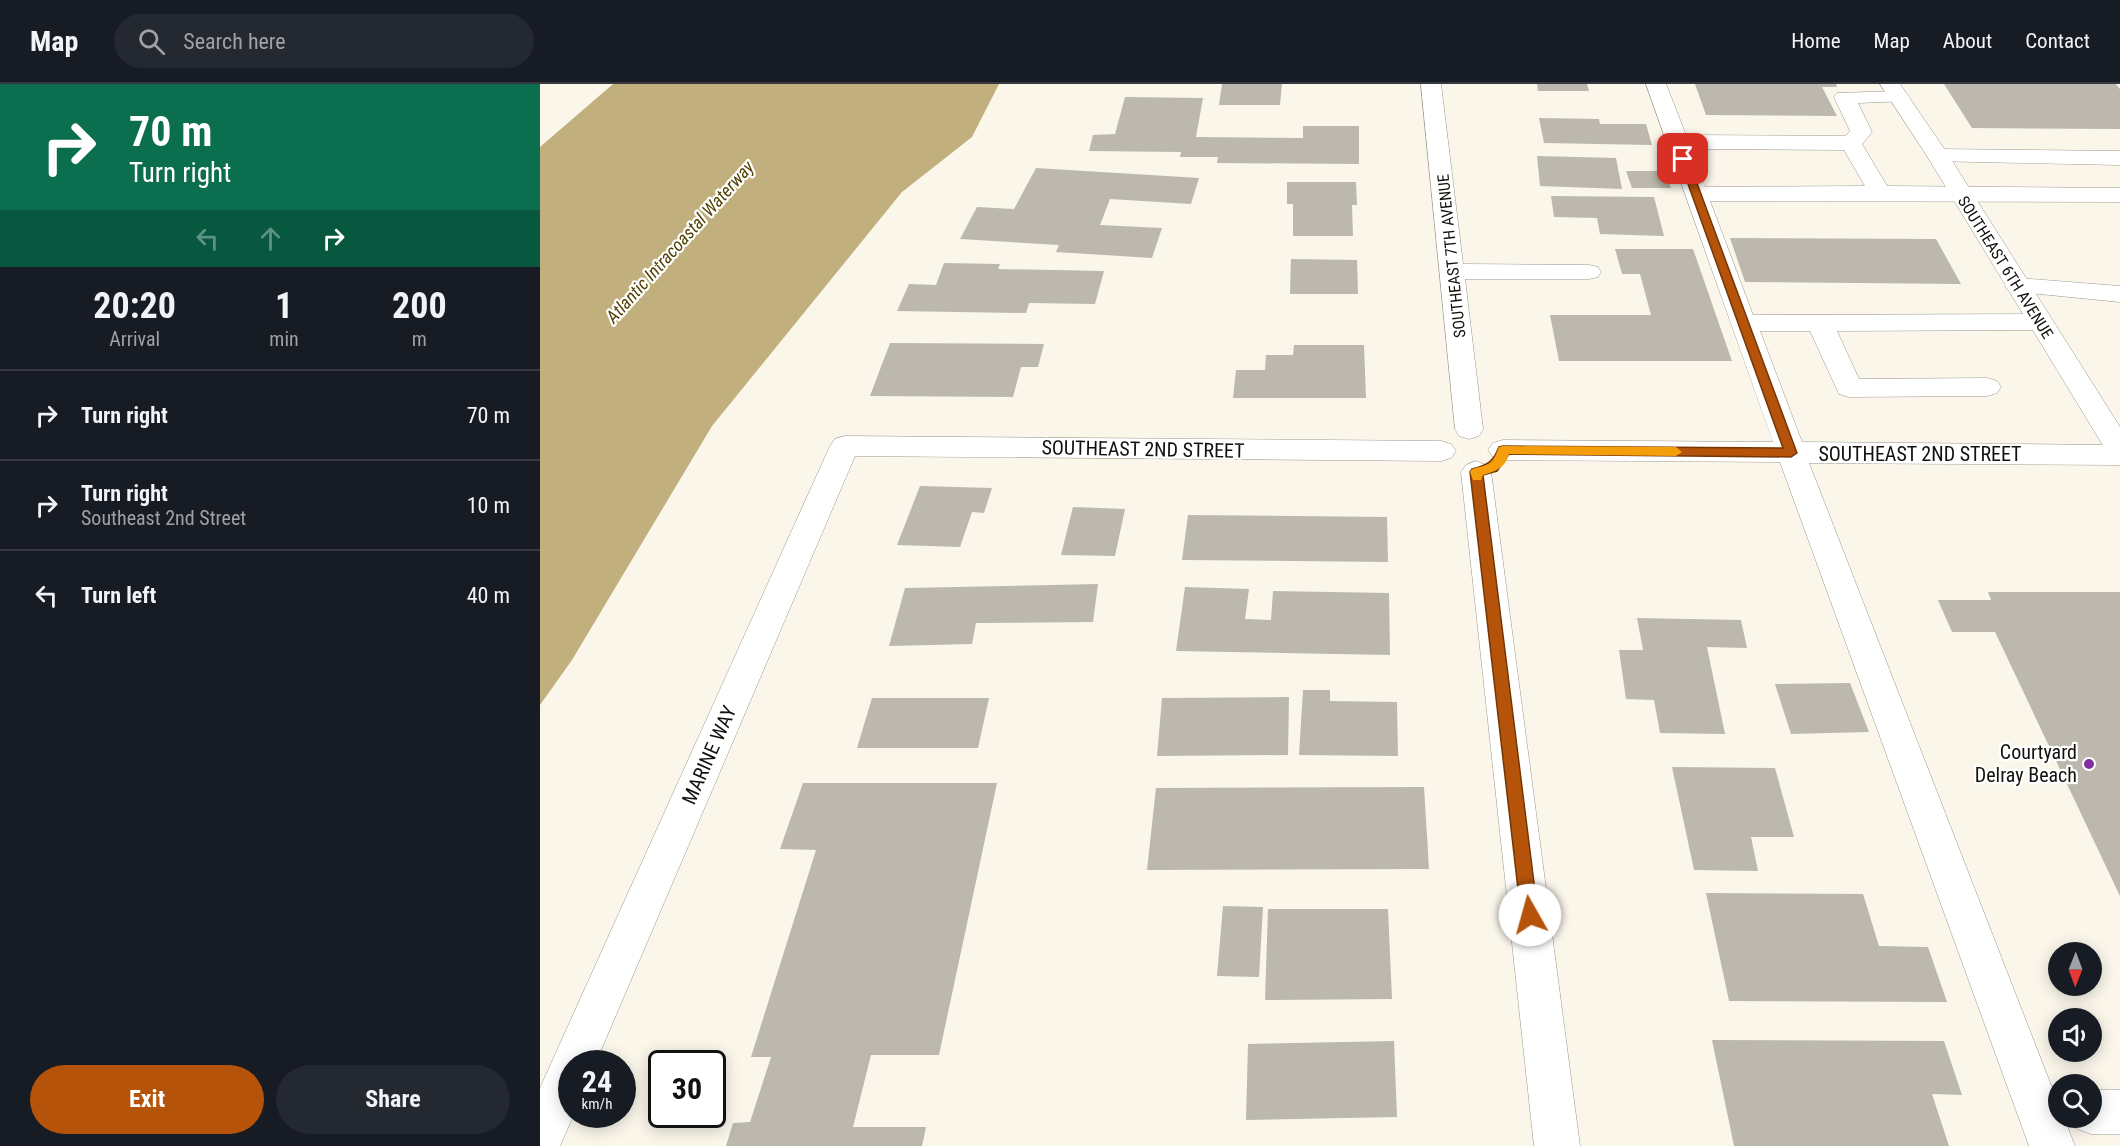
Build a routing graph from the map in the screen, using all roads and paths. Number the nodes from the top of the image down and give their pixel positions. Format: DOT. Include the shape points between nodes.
graph roads {
  1 [pos="1431,84"];
  2 [pos="1656,84"];
  3 [pos="1894,91"];
  4 [pos="1677,142"];
  5 [pos="1851,143"];
  6 [pos="1938,156"];
  7 [pos="2120,158"];
  8 [pos="1880,193"];
  9 [pos="1960,193"];
  10 [pos="1696,194"];
  11 [pos="2120,195"];
  12 [pos="1453,271"];
  13 [pos="1589,272"];
  14 [pos="2018,286"];
  15 [pos="2120,294"];
  16 [pos="1820,322"];
  17 [pos="2040,322"];
  18 [pos="1743,323"];
  19 [pos="1987,387"];
  20 [pos="1469,429"];
  21 [pos="845,446"];
  22 [pos="1441,452"];
  23 [pos="1791,453"];
  24 [pos="2120,453"];
  25 [pos="1490,461"];
  26 [pos="579,1050"];
  27 [pos="558,1098"];
  28 [pos="2102,1112"];
  29 [pos="2120,1112"];
  30 [pos="2048,1118"];
  31 [pos="540,1139"];
  32 [pos="1557,1146"];
  1 -- 12 [label="street, SOUTHEAST 7TH AVENUE"];
  2 -- 4 [label="street"];
  3 -- 5 [label="street" via="1844,97 1861,132"];
  3 -- 6 [label="street, SOUTHEAST 6TH AVENUE"];
  4 -- 5 [label="street"];
  4 -- 10 [label="street"];
  5 -- 8 [label="street"];
  6 -- 7 [label="street"];
  6 -- 9 [label="street, SOUTHEAST 6TH AVENUE"];
  8 -- 9 [label="street"];
  8 -- 10 [label="street"];
  9 -- 11 [label="street"];
  9 -- 14 [label="street, SOUTHEAST 6TH AVENUE"];
  10 -- 18 [label="street"];
  12 -- 13 [label="street"];
  12 -- 20 [label="street, SOUTHEAST 7TH AVENUE"];
  14 -- 15 [label="street"];
  14 -- 17 [label="street, SOUTHEAST 6TH AVENUE"];
  16 -- 17 [label="street"];
  16 -- 18 [label="street"];
  16 -- 19 [label="street" via="1849,388"];
  17 -- 24 [label="street, SOUTHEAST 6TH AVENUE"];
  18 -- 23 [label="street"];
  20 -- 22 [label="street" via="1444,438"];
  20 -- 25 [label="street" via="1496,437"];
  21 -- 22 [label="street, SOUTHEAST 2ND STREET"];
  21 -- 26 [label="street, MARINE WAY"];
  22 -- 25 [label="street" via="1456,468"];
  23 -- 24 [label="street, SOUTHEAST 2ND STREET"];
  23 -- 25 [label="street, SOUTHEAST 2ND STREET"];
  23 -- 30 [label="street"];
  25 -- 32 [label="street"];
  27 -- 31 [label="street, MARINE WAY"];
  28 -- 29 [label="street"];
}
